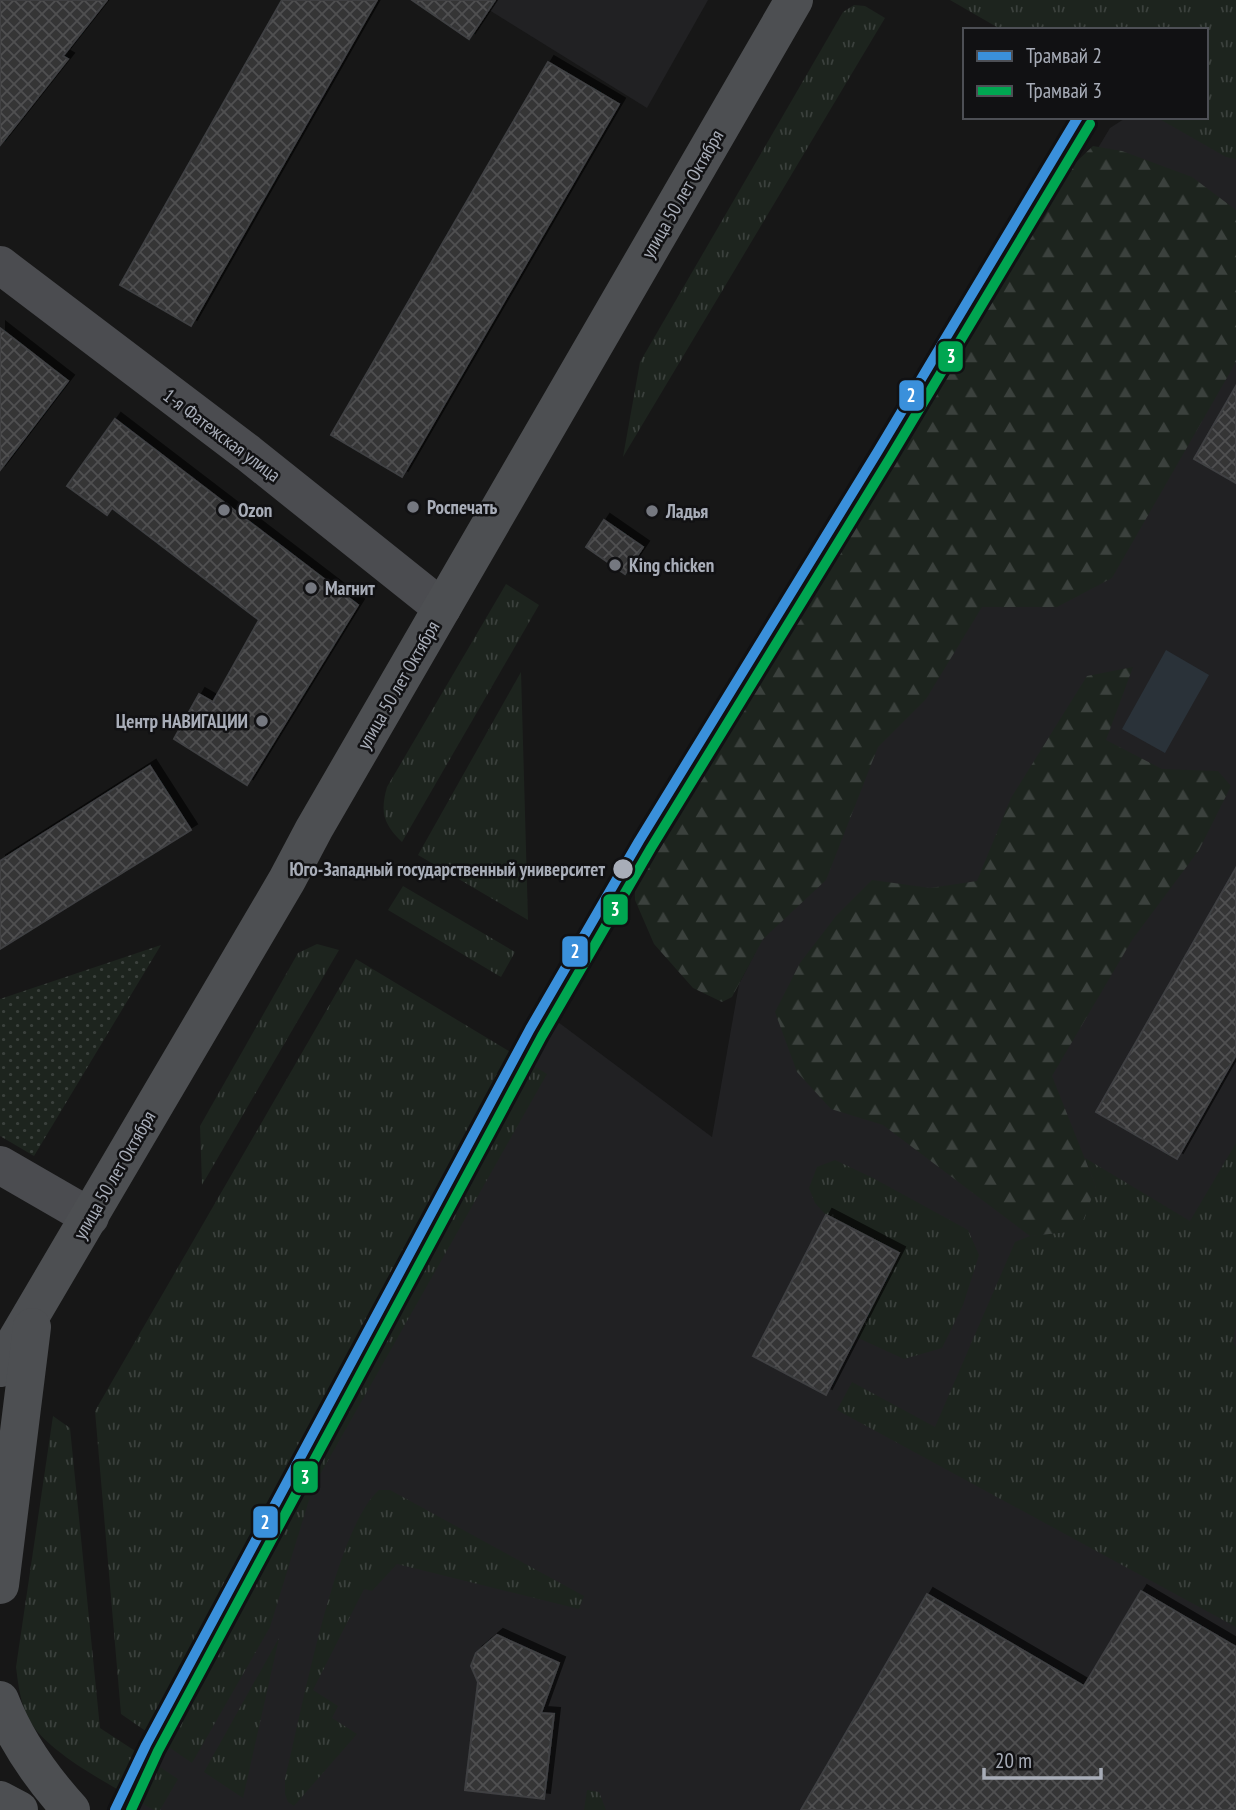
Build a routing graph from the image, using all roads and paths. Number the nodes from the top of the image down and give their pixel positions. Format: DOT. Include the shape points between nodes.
graph roads {
  1 [pos="794,0"];
  2 [pos="0,265"];
  3 [pos="442,608"];
  4 [pos="0,1165"];
  5 [pos="90,1217"];
  6 [pos="33,1313"];
  7 [pos="0,1368"];
  8 [pos="0,1585"];
  9 [pos="0,1700"];
  10 [pos="0,1800"];
  11 [pos="19,1810"];
  12 [pos="71,1810"];
  1 -- 3 [label="main road, улица 50 лет Октября"];
  2 -- 3 [label="street, 1-я Фатежская улица" via="248,453"];
  3 -- 5 [label="main road, улица 50 лет Октября"];
  4 -- 5 [label="street"];
  5 -- 6 [label="main road, улица 50 лет Октября"];
  6 -- 7 [label="main road, улица 50 лет Октября"];
  6 -- 8 [label="main road"];
  9 -- 12 [label="main road" via="22,1747"];
  10 -- 11 [label="main road"];
}
